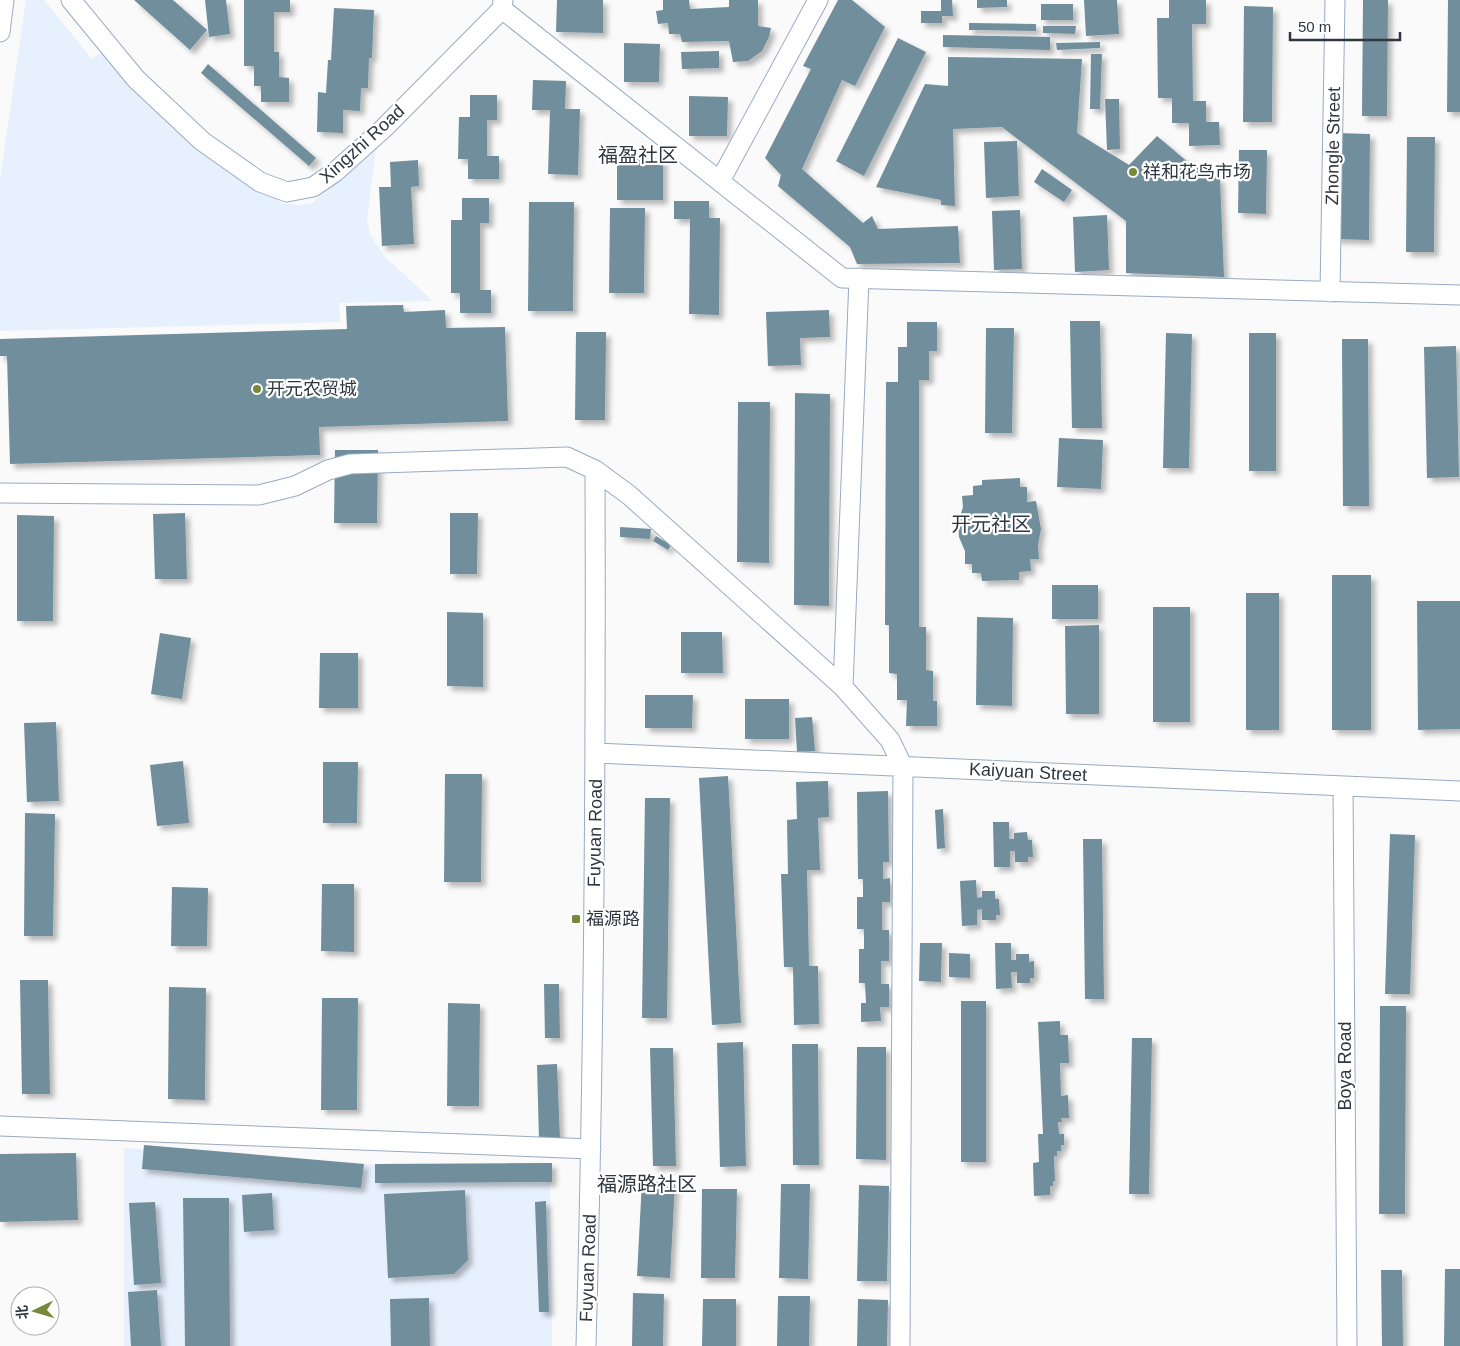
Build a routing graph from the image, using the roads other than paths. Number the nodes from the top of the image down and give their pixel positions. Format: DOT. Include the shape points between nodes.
graph roads {
  1 [pos="4,0"];
  2 [pos="71,0"];
  3 [pos="818,0"];
  4 [pos="1335,0"];
  5 [pos="502,4"];
  6 [pos="0,32"];
  7 [pos="720,181"];
  8 [pos="859,278"];
  9 [pos="1330,292"];
  10 [pos="1460,295"];
  11 [pos="596,470"];
  12 [pos="0,493"];
  13 [pos="843,687"];
  14 [pos="596,753"];
  15 [pos="903,767"];
  16 [pos="1343,786"];
  17 [pos="1460,792"];
  18 [pos="0,1126"];
  19 [pos="591,1149"];
  20 [pos="586,1346"];
  21 [pos="900,1346"];
  22 [pos="1347,1346"];
  1 -- 6 [label="street"];
  2 -- 5 [label="street, Xingzhi Road" via="136,79 202,141 260,182 287,192 313,187 335,172 384,128"];
  3 -- 7 [label="street"];
  4 -- 9 [label="street, Zhongle Street"];
  5 -- 7 [label="street"];
  7 -- 8 [label="street" via="842,278"];
  8 -- 9 [label="street"];
  8 -- 13 [label="street"];
  9 -- 10 [label="street"];
  11 -- 12 [label="street" via="567,457 350,464 328,470 295,486 259,496"];
  11 -- 13 [label="street" via="630,495"];
  11 -- 14 [label="street, Fuyuan Road"];
  13 -- 15 [label="street" via="890,740"];
  14 -- 15 [label="street, Kaiyuan Street"];
  14 -- 19 [label="street, Fuyuan Road"];
  15 -- 16 [label="street, Kaiyuan Street"];
  15 -- 21 [label="street"];
  16 -- 17 [label="street, Kaiyuan Street"];
  16 -- 22 [label="street, Boya Road"];
  18 -- 19 [label="street"];
  19 -- 20 [label="street, Fuyuan Road"];
}
